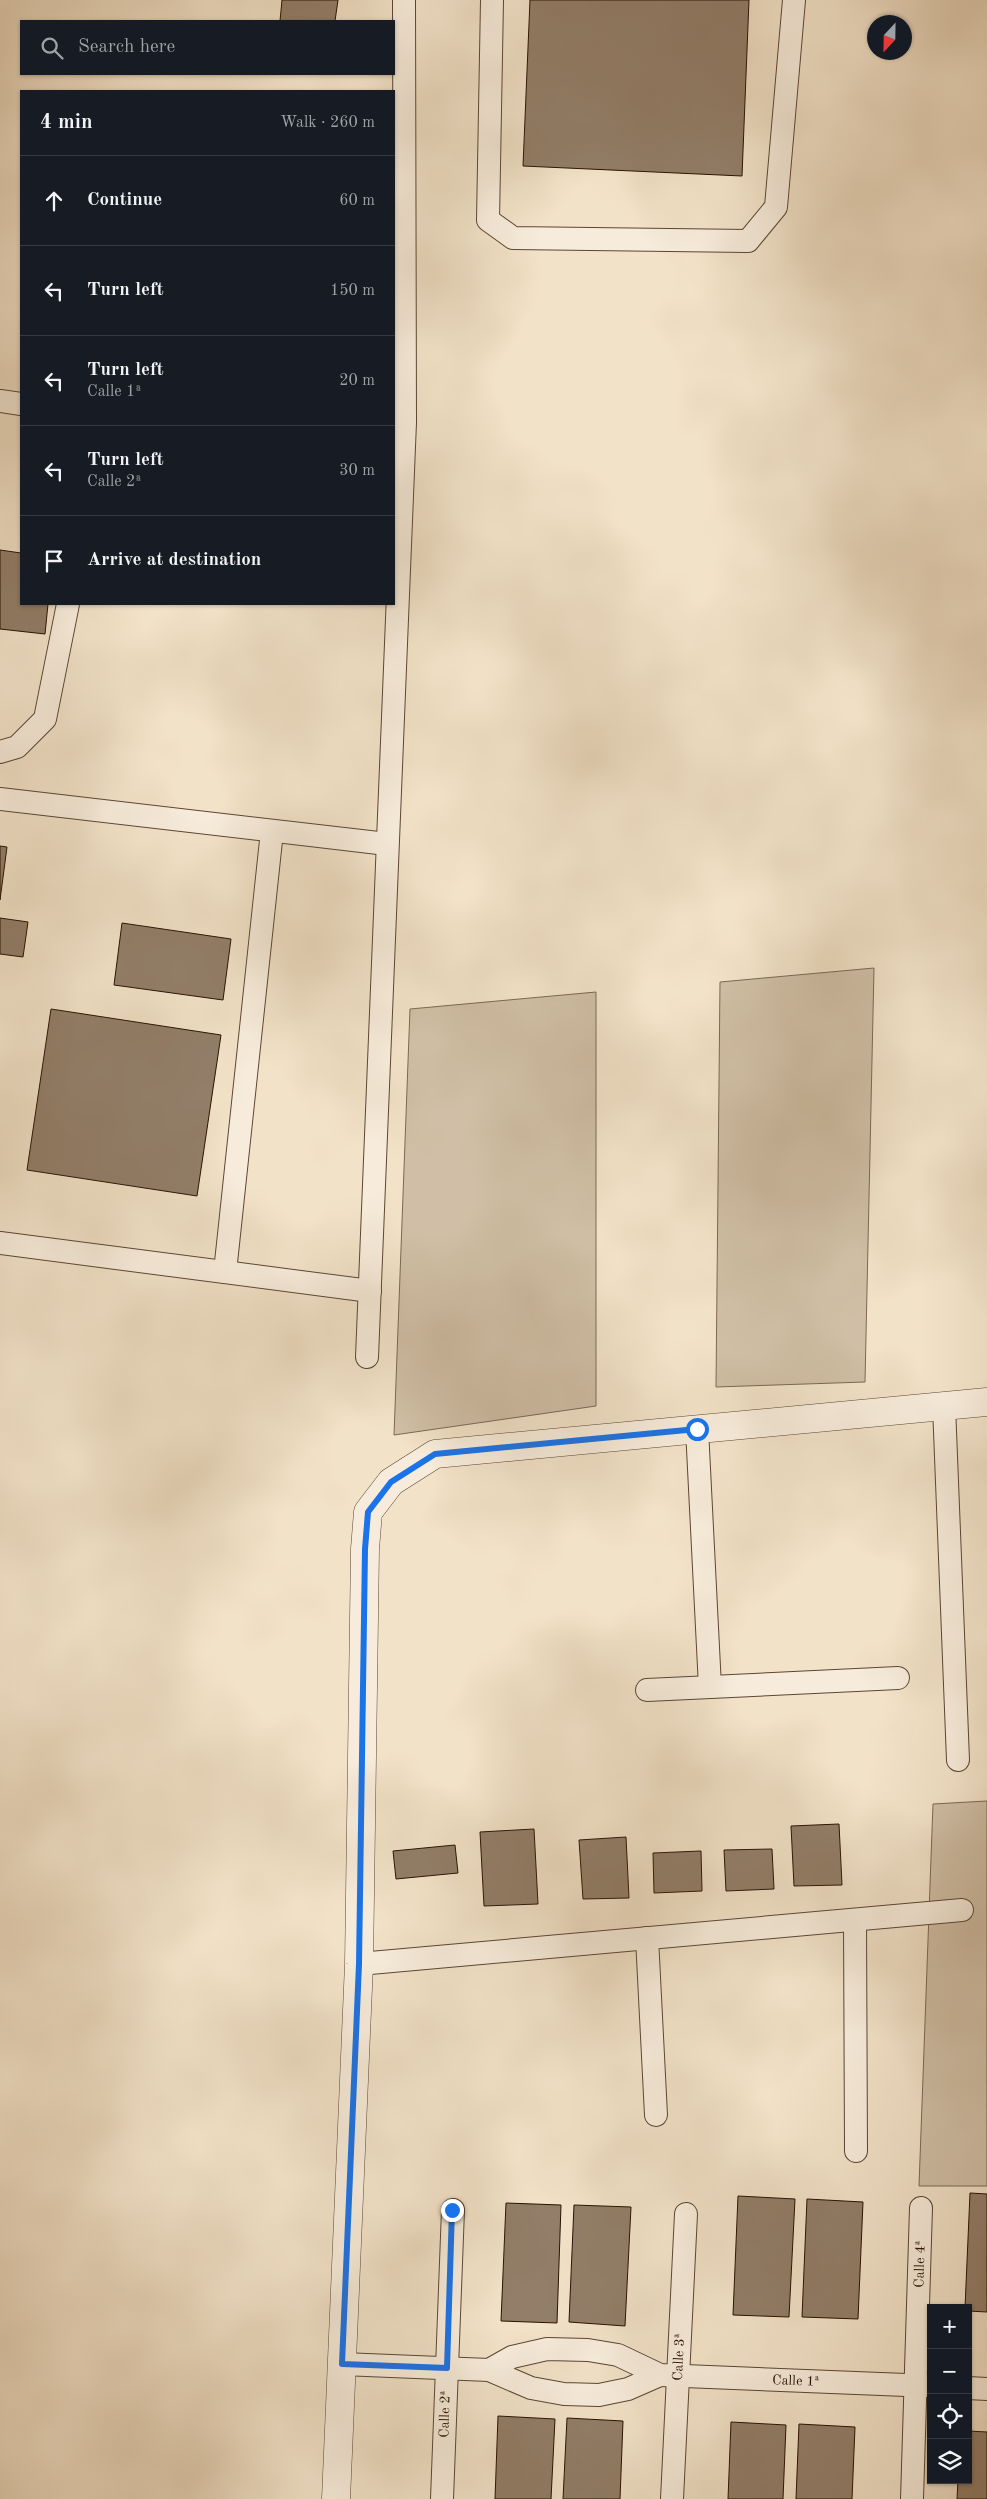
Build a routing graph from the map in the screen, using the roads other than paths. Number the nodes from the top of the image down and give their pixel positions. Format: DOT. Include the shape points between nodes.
graph roads {
  1 [pos="404,0"];
  2 [pos="492,0"];
  3 [pos="794,0"];
  4 [pos="0,401"];
  5 [pos="20,404"];
  6 [pos="399,423"];
  7 [pos="395,563"];
  8 [pos="68,605"];
  9 [pos="394,605"];
  10 [pos="0,752"];
  11 [pos="0,799"];
  12 [pos="272,831"];
  13 [pos="387,844"];
  14 [pos="0,1243"];
  15 [pos="225,1272"];
  16 [pos="370,1291"];
  17 [pos="367,1357"];
  18 [pos="987,1402"];
  19 [pos="944,1406"];
  20 [pos="697,1429"];
  21 [pos="898,1678"];
  22 [pos="710,1687"];
  23 [pos="647,1690"];
  24 [pos="958,1760"];
  25 [pos="962,1910"];
  26 [pos="855,1920"];
  27 [pos="647,1938"];
  28 [pos="359,1964"];
  29 [pos="656,2115"];
  30 [pos="856,2151"];
  31 [pos="921,2208"];
  32 [pos="452,2210"];
  33 [pos="686,2214"];
  34 [pos="342,2364"];
  35 [pos="447,2368"];
  36 [pos="489,2370"];
  37 [pos="669,2375"];
  38 [pos="923,2386"];
  39 [pos="972,2388"];
  40 [pos="987,2389"];
  41 [pos="336,2499"];
  42 [pos="442,2499"];
  43 [pos="672,2499"];
  44 [pos="912,2499"];
  1 -- 6 [label="lane"];
  2 -- 3 [label="lane" via="488,220 513,238 748,241 776,207"];
  4 -- 5 [label="lane"];
  6 -- 7 [label="lane"];
  8 -- 10 [label="lane" via="45,719 16,747"];
  9 -- 13 [label="lane"];
  11 -- 12 [label="lane"];
  12 -- 13 [label="lane"];
  12 -- 15 [label="lane"];
  13 -- 16 [label="lane"];
  14 -- 15 [label="lane"];
  15 -- 16 [label="lane"];
  16 -- 17 [label="lane"];
  18 -- 19 [label="street"];
  19 -- 20 [label="street"];
  19 -- 24 [label="lane"];
  20 -- 22 [label="lane"];
  20 -- 28 [label="street" via="435,1454 391,1482 368,1512"];
  21 -- 22 [label="lane"];
  22 -- 23 [label="lane"];
  25 -- 26 [label="lane"];
  26 -- 27 [label="lane"];
  26 -- 30 [label="lane"];
  27 -- 28 [label="lane"];
  27 -- 29 [label="lane"];
  28 -- 34 [label="street"];
  31 -- 38 [label="lane, Calle 4ª"];
  32 -- 35 [label="lane, Calle 2ª"];
  33 -- 37 [label="lane, Calle 3ª"];
  34 -- 35 [label="lane, Calle 1ª"];
  34 -- 41 [label="street"];
  35 -- 36 [label="lane, Calle 1ª"];
  35 -- 42 [label="lane, Calle 2ª"];
  36 -- 37 [label="lane, Calle 1ª" via="531,2388 564,2394 599,2394 628,2389"];
  36 -- 37 [label="lane, Calle 1ª" via="512,2357 556,2349 618,2355"];
  37 -- 38 [label="lane, Calle 1ª"];
  37 -- 43 [label="lane, Calle 3ª"];
  38 -- 44 [label="lane, Calle 4ª"];
  39 -- 40 [label="lane"];
}
